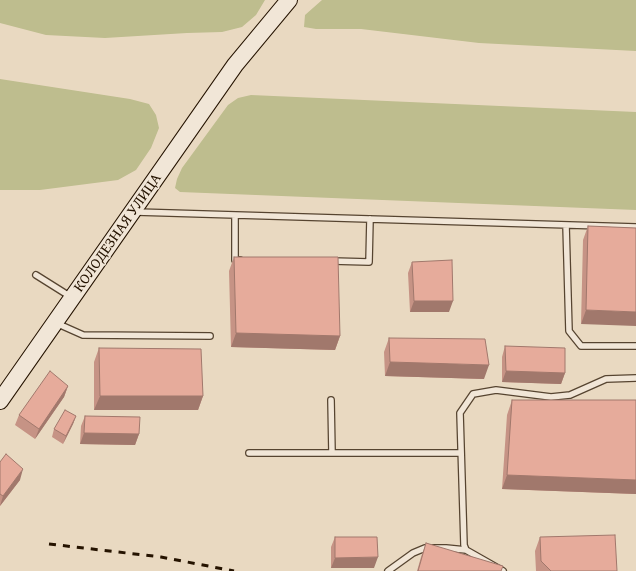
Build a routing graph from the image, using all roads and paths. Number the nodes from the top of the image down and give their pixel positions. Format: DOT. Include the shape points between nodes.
graph roads {
  1 [pos="283,2"];
  2 [pos="134,212"];
  3 [pos="235,215"];
  4 [pos="370,219"];
  5 [pos="566,225"];
  6 [pos="636,227"];
  7 [pos="243,260"];
  8 [pos="329,261"];
  9 [pos="36,275"];
  10 [pos="73,298"];
  11 [pos="55,323"];
  12 [pos="210,336"];
  13 [pos="636,346"];
  14 [pos="636,378"];
  15 [pos="331,400"];
  16 [pos="0,401"];
  17 [pos="249,453"];
  18 [pos="332,453"];
  19 [pos="462,453"];
  20 [pos="466,550"];
  21 [pos="388,571"];
  22 [pos="503,571"];
  1 -- 2 [label="main road, КОЛОДЕЗНАЯ УЛИЦА" via="235,65"];
  2 -- 3 [label="lane"];
  2 -- 10 [label="main road, КОЛОДЕЗНАЯ УЛИЦА"];
  3 -- 4 [label="lane"];
  3 -- 7 [label="lane" via="235,260"];
  4 -- 5 [label="lane"];
  4 -- 8 [label="lane" via="369,262"];
  5 -- 6 [label="lane"];
  5 -- 13 [label="lane" via="569,331 581,346"];
  9 -- 10 [label="lane"];
  10 -- 11 [label="main road, КОЛОДЕЗНАЯ УЛИЦА"];
  11 -- 12 [label="lane" via="83,335"];
  11 -- 16 [label="main road, КОЛОДЕЗНАЯ УЛИЦА"];
  14 -- 19 [label="lane" via="606,379 570,395 551,397 496,390 473,394 460,413"];
  15 -- 18 [label="lane"];
  17 -- 18 [label="lane"];
  18 -- 19 [label="lane"];
  19 -- 20 [label="lane"];
  20 -- 21 [label="lane" via="425,548 413,553"];
  20 -- 22 [label="lane"];
}
